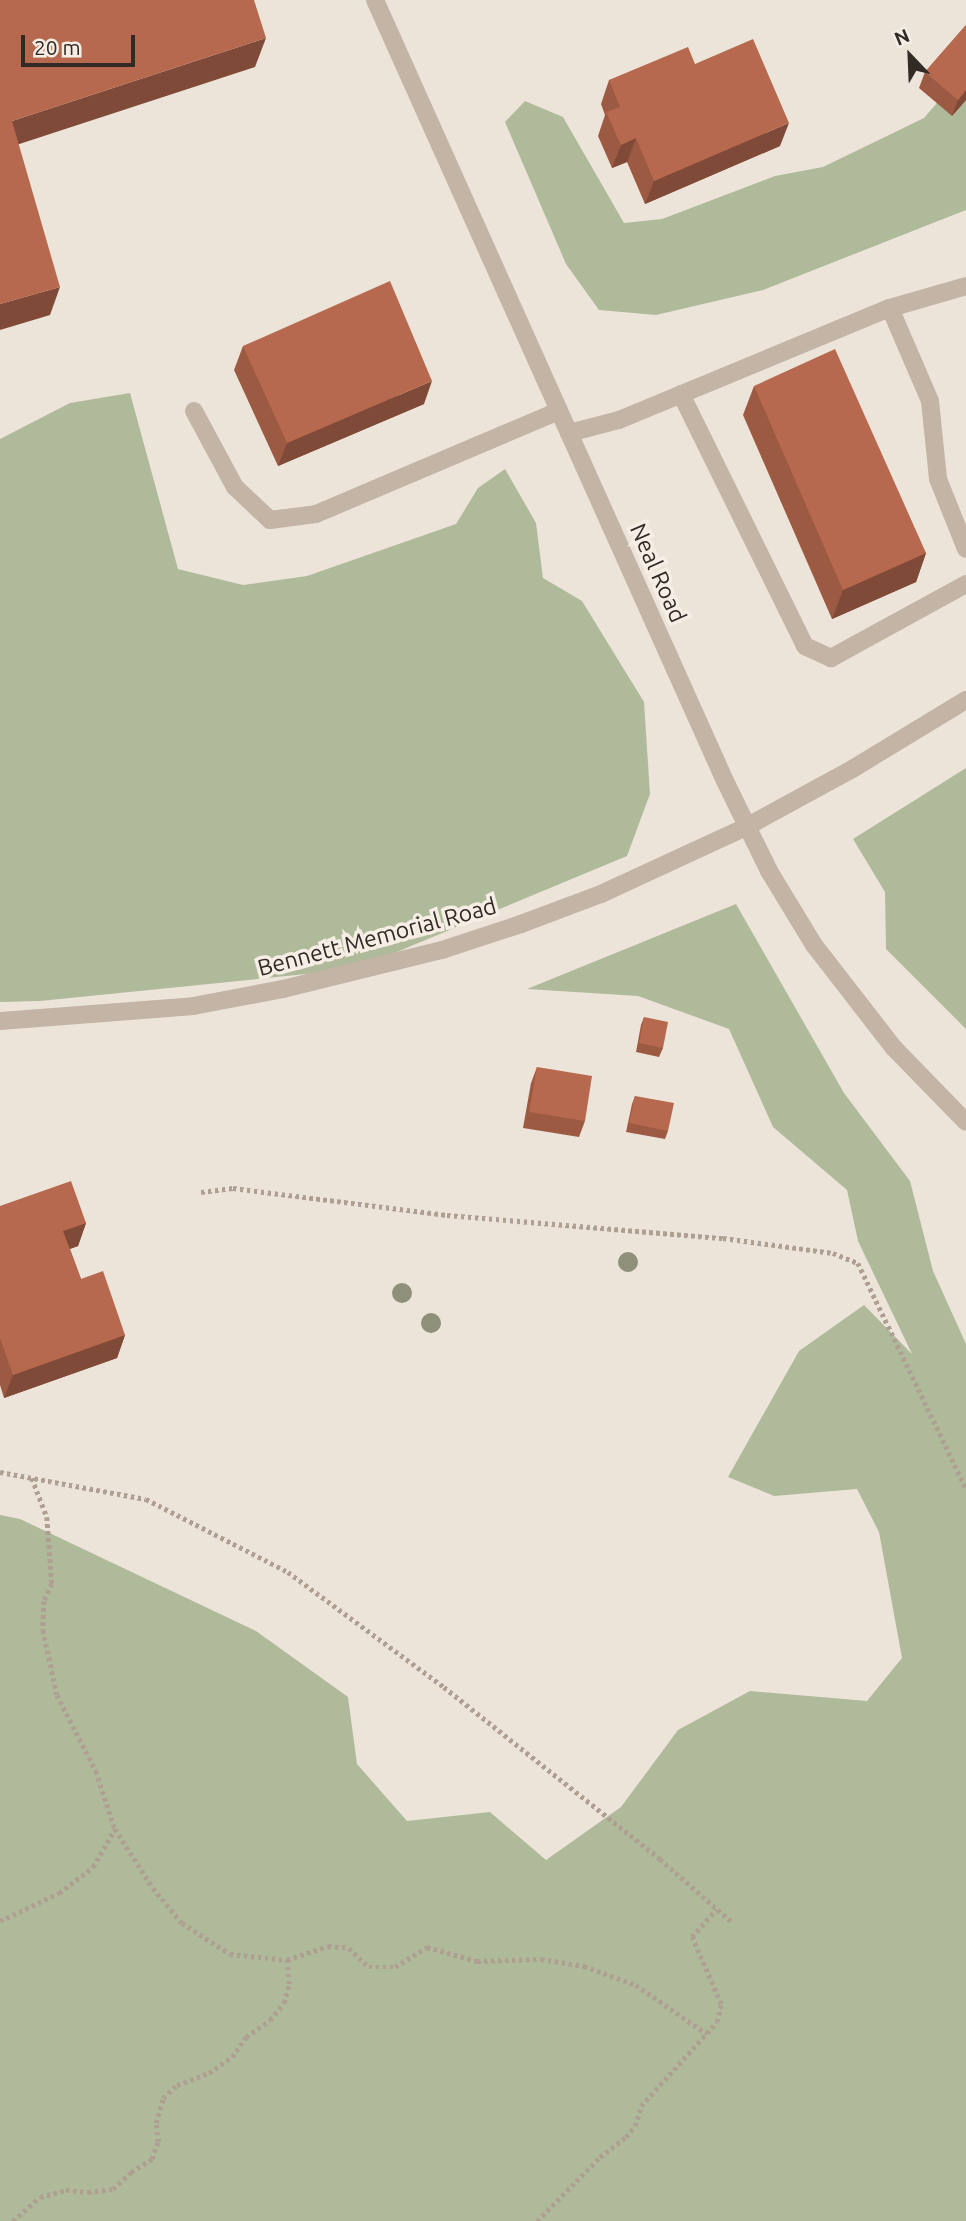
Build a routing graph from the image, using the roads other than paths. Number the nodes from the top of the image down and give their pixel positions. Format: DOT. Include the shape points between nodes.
graph roads {
  1 [pos="375,0"];
  2 [pos="966,286"];
  3 [pos="890,308"];
  4 [pos="681,394"];
  5 [pos="194,411"];
  6 [pos="559,411"];
  7 [pos="569,433"];
  8 [pos="966,549"];
  9 [pos="966,584"];
  10 [pos="966,700"];
  11 [pos="746,827"];
  12 [pos="0,1021"];
  13 [pos="966,1122"];
  1 -- 6 [label="street, Neal Road"];
  2 -- 3 [label="street"];
  3 -- 4 [label="street"];
  3 -- 8 [label="street" via="930,401 938,479"];
  4 -- 7 [label="street" via="619,420"];
  4 -- 9 [label="street" via="805,646 831,658"];
  5 -- 6 [label="street" via="235,487 270,520 316,514"];
  6 -- 7 [label="street, Neal Road"];
  7 -- 11 [label="street, Neal Road"];
  10 -- 11 [label="street, Bennett Memorial Road"];
  11 -- 12 [label="street, Bennett Memorial Road" via="601,894 418,957 194,1006"];
  11 -- 13 [label="street, Neal Road" via="814,945 894,1048"];
}
